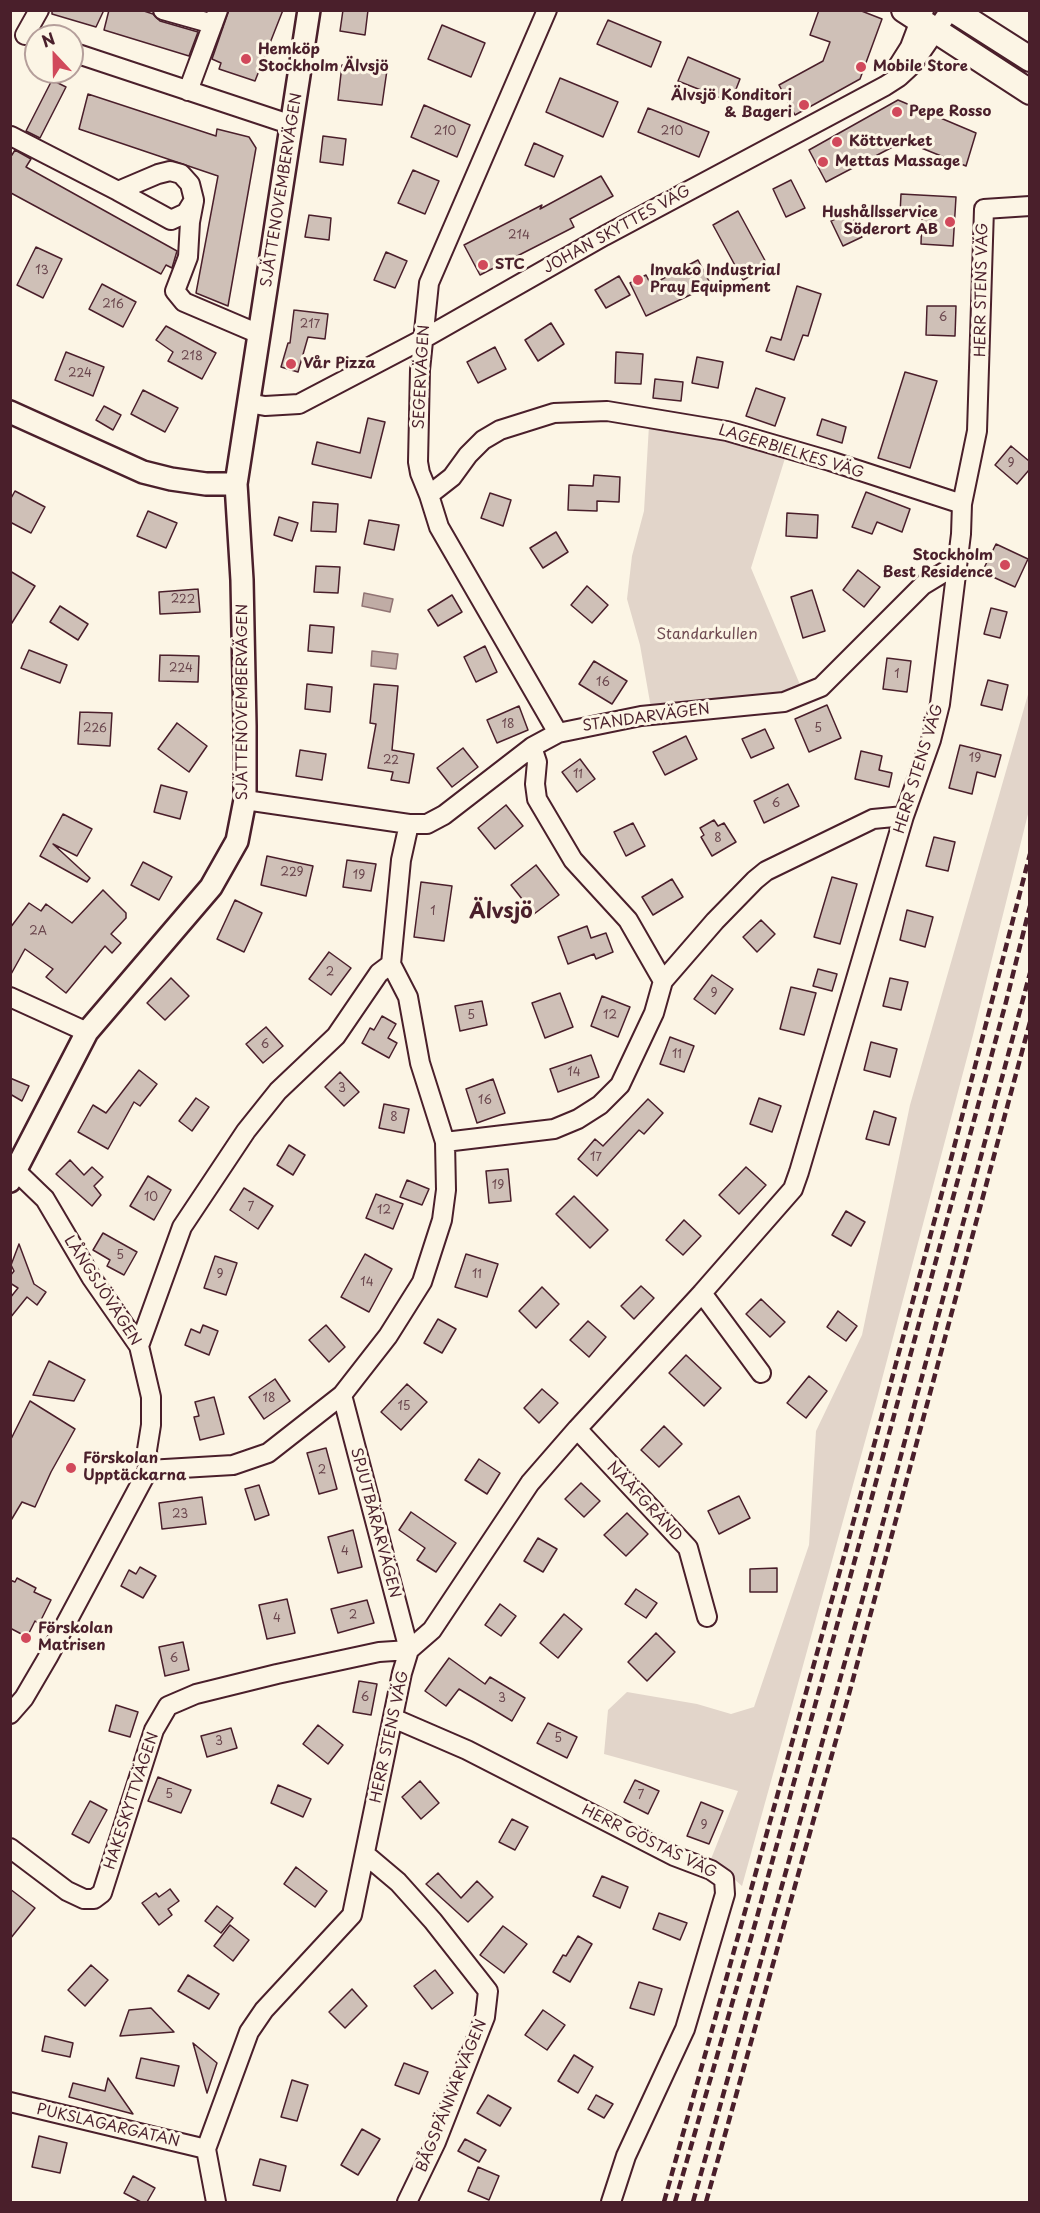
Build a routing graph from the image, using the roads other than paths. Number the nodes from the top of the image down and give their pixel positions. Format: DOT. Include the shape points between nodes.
graph roads {
  1 [pos="39,10"];
  2 [pos="163,10"];
  3 [pos="309,10"];
  4 [pos="547,10"];
  5 [pos="952,10"];
  6 [pos="216,17"];
  7 [pos="921,18"];
  8 [pos="30,24"];
  9 [pos="84,56"];
  10 [pos="1029,59"];
  11 [pos="189,91"];
  12 [pos="1029,92"];
  13 [pos="292,125"];
  14 [pos="11,136"];
  15 [pos="118,191"];
  16 [pos="194,200"];
  17 [pos="1029,206"];
  18 [pos="259,334"];
  19 [pos="423,339"];
  20 [pos="248,403"];
  21 [pos="10,412"];
  22 [pos="236,484"];
  23 [pos="429,495"];
  24 [pos="962,504"];
  25 [pos="956,565"];
  26 [pos="558,733"];
  27 [pos="532,747"];
  28 [pos="245,800"];
  29 [pos="904,816"];
  30 [pos="409,824"];
  31 [pos="391,964"];
  32 [pos="663,981"];
  33 [pos="10,997"];
  34 [pos="87,1032"];
  35 [pos="445,1142"];
  36 [pos="14,1177"];
  37 [pos="702,1293"];
  38 [pos="139,1346"];
  39 [pos="761,1373"];
  40 [pos="342,1395"];
  41 [pos="577,1429"];
  42 [pos="148,1470"];
  43 [pos="707,1617"];
  44 [pos="409,1650"];
  45 [pos="10,1714"];
  46 [pos="393,1718"];
  47 [pos="10,1848"];
  48 [pos="366,1855"];
  49 [pos="10,2102"];
  50 [pos="206,2149"];
  51 [pos="216,2202"];
  52 [pos="407,2202"];
  53 [pos="611,2202"];
  1 -- 8 [label="street"];
  2 -- 6 [label="street"];
  3 -- 13 [label="street, SJÄTTENOVEMBERVÄGEN"];
  4 -- 19 [label="street, SEGERVÄGEN" via="429,283"];
  5 -- 7 [label="street, JOHAN SKYTTES VÄG"];
  5 -- 10 [label="main road"];
  6 -- 11 [label="street"];
  7 -- 12 [label="main road"];
  7 -- 19 [label="street, JOHAN SKYTTES VÄG" via="912,65 899,77"];
  9 -- 11 [label="street"];
  11 -- 13 [label="street"];
  13 -- 18 [label="street, SJÄTTENOVEMBERVÄGEN"];
  14 -- 15 [label="street"];
  15 -- 16 [label="street" via="171,220 186,213"];
  15 -- 16 [label="street" via="170,171 181,174 190,184"];
  16 -- 18 [label="street" via="188,257 176,291 184,302"];
  17 -- 24 [label="street, HERR STENS VÄG" via="984,209 977,431"];
  18 -- 20 [label="street, SJÄTTENOVEMBERVÄGEN"];
  19 -- 20 [label="street, JOHAN SKYTTES VÄG" via="299,404"];
  19 -- 23 [label="street, SEGERVÄGEN" via="418,462"];
  20 -- 22 [label="street, SJÄTTENOVEMBERVÄGEN"];
  21 -- 22 [label="street" via="143,472 206,484"];
  22 -- 28 [label="street, SJÄTTENOVEMBERVÄGEN" via="242,580"];
  23 -- 24 [label="street, LAGERBIELKES VÄG" via="452,477 483,440 500,430 554,413 607,411 727,430"];
  23 -- 26 [label="street, SEGERVÄGEN" via="439,528"];
  24 -- 25 [label="street, HERR STENS VÄG"];
  25 -- 26 [label="street, STANDARVÄGEN" via="923,585 821,687 784,702 641,716"];
  25 -- 29 [label="street, HERR STENS VÄG" via="940,704"];
  26 -- 27 [label="street, STANDARVÄGEN"];
  27 -- 30 [label="street, STANDARVÄGEN" via="444,815 427,824"];
  27 -- 32 [label="street" via="537,762 537,799 573,860 628,920"];
  28 -- 30 [label="street, STANDARVÄGEN"];
  28 -- 34 [label="street, SJÄTTENOVEMBERVÄGEN" via="237,841 211,887"];
  29 -- 32 [label="street" via="873,819 766,871 715,921"];
  29 -- 37 [label="street, HERR STENS VÄG" via="793,1189"];
  30 -- 31 [label="street" via="401,860"];
  31 -- 35 [label="street" via="408,997 420,1063"];
  31 -- 38 [label="street" via="379,973 336,1036 258,1115 182,1227"];
  32 -- 35 [label="street" via="654,1014 620,1085 600,1105 554,1129"];
  33 -- 34 [label="street"];
  34 -- 36 [label="street, SJÄTTENOVEMBERVÄGEN"];
  35 -- 40 [label="street" via="442,1220 422,1282 388,1336"];
  36 -- 38 [label="street, LÅNGSJÖVÄGEN" via="45,1199 91,1277"];
  37 -- 39 [label="street"];
  37 -- 41 [label="street, HERR STENS VÄG"];
  38 -- 42 [label="street, LÅNGSJÖVÄGEN" via="151,1397"];
  40 -- 42 [label="street" via="268,1453 233,1466"];
  40 -- 44 [label="street, SPJUTBÄRARVÄGEN"];
  41 -- 43 [label="street, NÄÄFGRÄND" via="688,1548"];
  41 -- 44 [label="street, HERR STENS VÄG" via="530,1483 432,1630"];
  42 -- 45 [label="street, LÅNGSJÖVÄGEN" via="48,1657"];
  44 -- 46 [label="street, HERR STENS VÄG"];
  44 -- 47 [label="street, HAKESKYTTVÄGEN" via="379,1652 278,1674 196,1694 168,1706 153,1730 102,1893 94,1899 68,1891"];
  46 -- 48 [label="street, HERR STENS VÄG"];
  46 -- 53 [label="street, HERR GÖSTAS VÄG" via="467,1750 724,1879 725,1894 685,2029 626,2156"];
  48 -- 50 [label="street, HERR STENS VÄG" via="352,1915 264,2010 249,2032"];
  48 -- 52 [label="street, BÅGSPÄNNARVÄGEN" via="398,1882 433,1921 488,1991 485,2017 436,2142"];
  49 -- 50 [label="street, PUKSLAGARGATAN"];
  50 -- 51 [label="street"];
}
